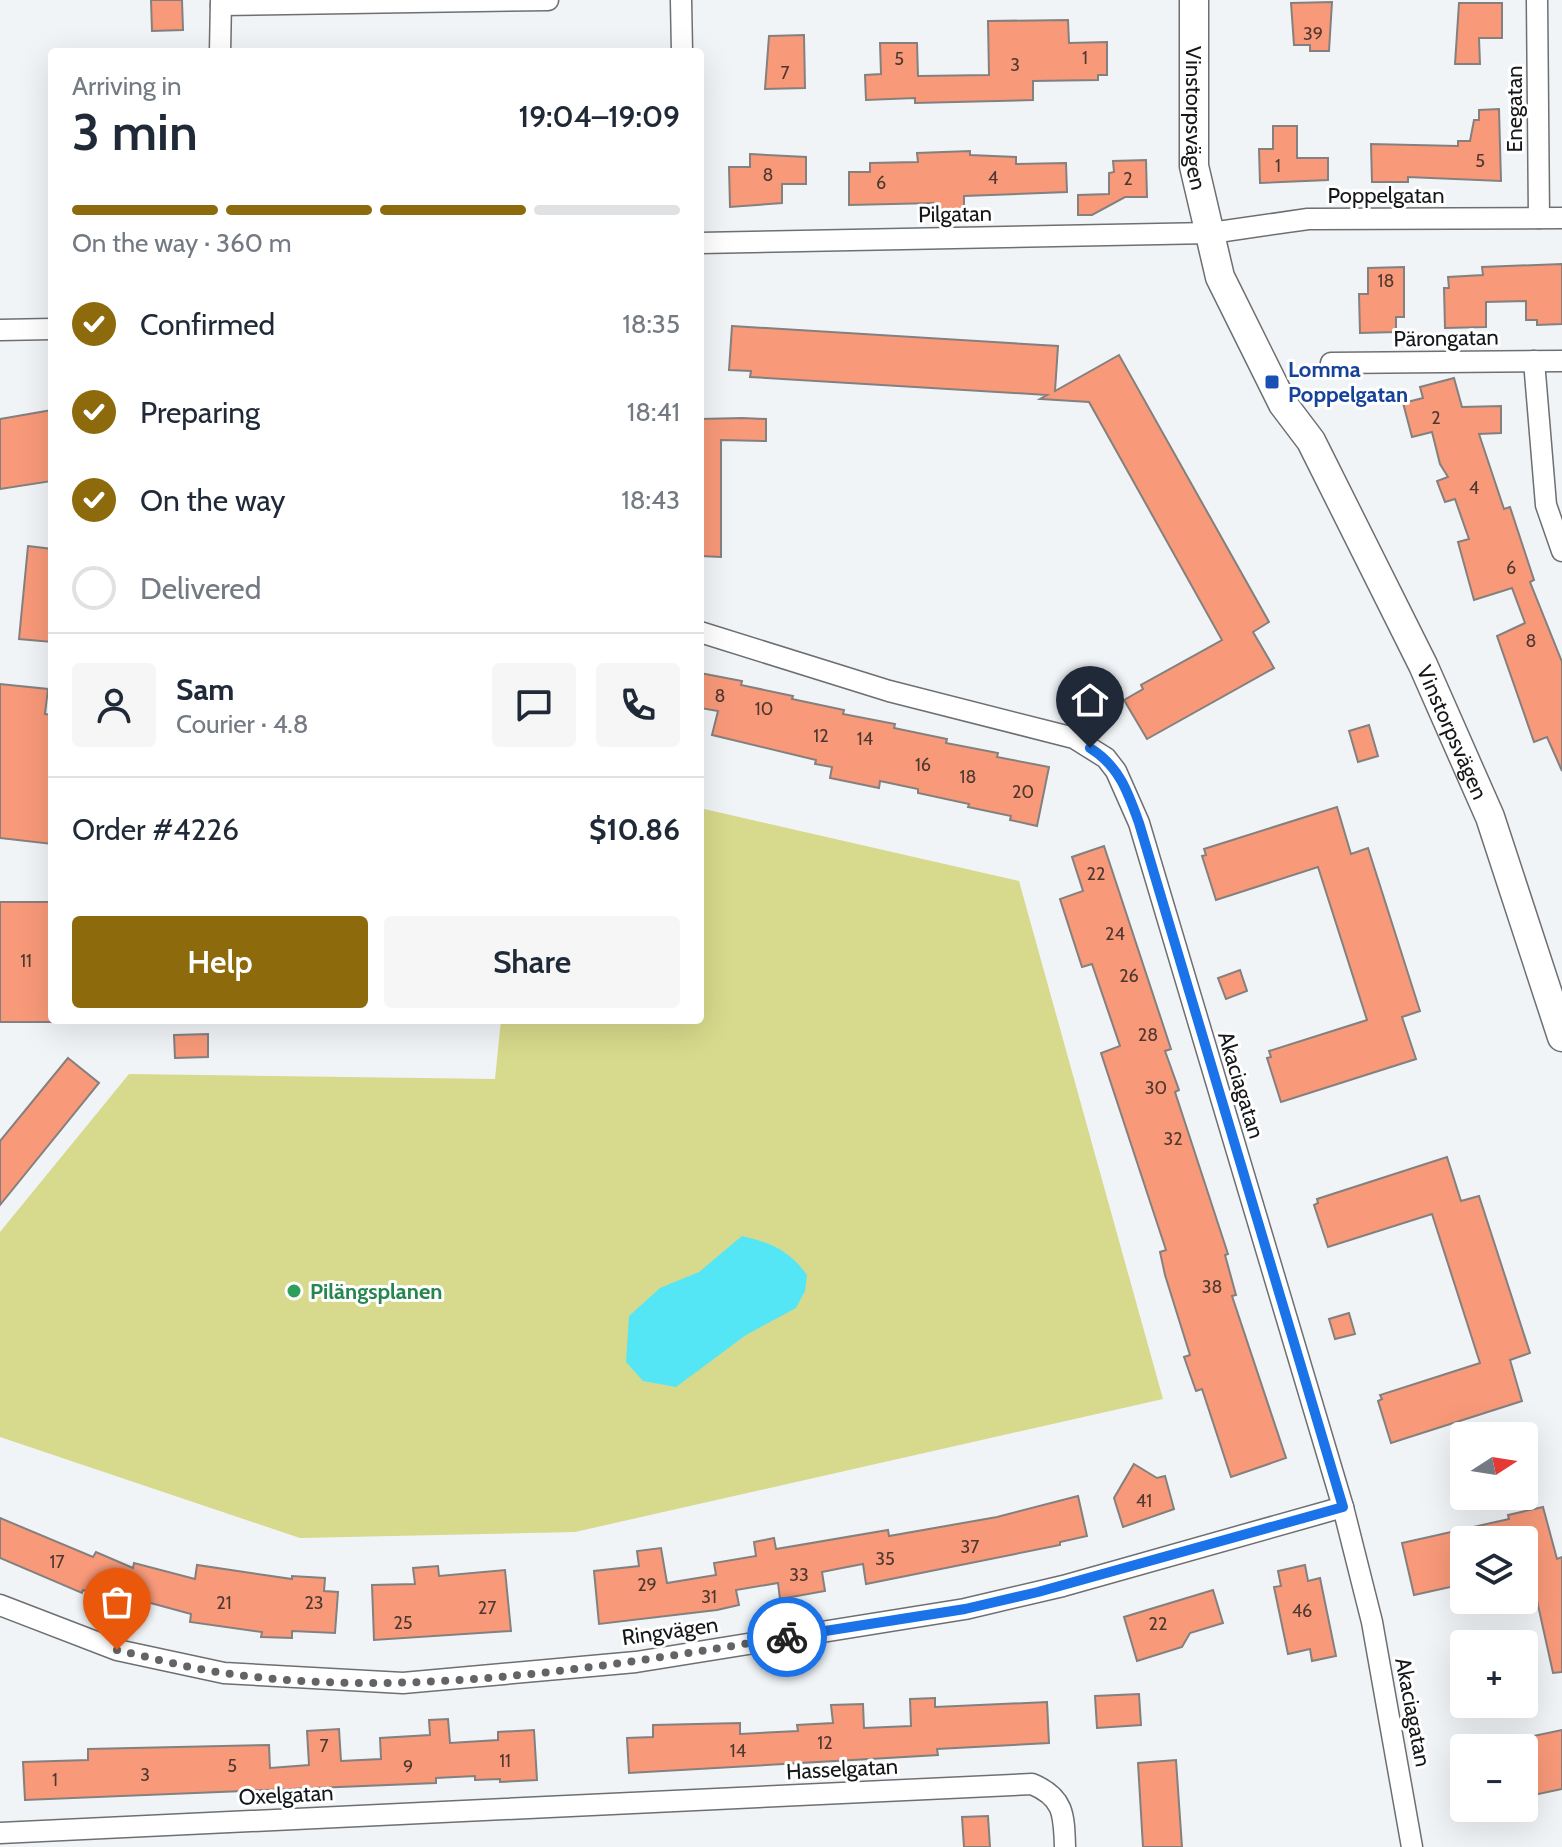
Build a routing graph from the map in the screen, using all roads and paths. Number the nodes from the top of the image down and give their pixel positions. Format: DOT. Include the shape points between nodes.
graph roads {
  1 [pos="548,0"];
  2 [pos="681,0"];
  3 [pos="1194,0"];
  4 [pos="1537,0"];
  5 [pos="221,2"];
  6 [pos="220,48"];
  7 [pos="682,48"];
  8 [pos="1539,218"];
  9 [pos="1562,218"];
  10 [pos="1211,233"];
  11 [pos="704,243"];
  12 [pos="48,329"];
  13 [pos="0,330"];
  14 [pos="1534,361"];
  15 [pos="1562,361"];
  16 [pos="1331,363"];
  17 [pos="1562,551"];
  18 [pos="704,633"];
  19 [pos="1562,1037"];
  20 [pos="1343,1507"];
  21 [pos="0,1605"];
  22 [pos="574,1806"];
  23 [pos="0,1833"];
  24 [pos="1065,1847"];
  25 [pos="1412,1847"];
  1 -- 5 [label="street"];
  2 -- 7 [label="street"];
  3 -- 10 [label="street, Vinstorpsvägen" via="1194,166"];
  4 -- 8 [label="street, Enegatan"];
  5 -- 6 [label="street"];
  8 -- 9 [label="street, Poppelgatan"];
  8 -- 10 [label="street, Poppelgatan" via="1308,219"];
  10 -- 11 [label="street, Pilgatan"];
  10 -- 19 [label="street, Vinstorpsvägen" via="1298,394 1311,441 1423,665 1490,817"];
  12 -- 13 [label="street"];
  14 -- 15 [label="street, Pärongatan"];
  14 -- 16 [label="street, Pärongatan"];
  14 -- 17 [label="street" via="1546,505"];
  18 -- 20 [label="street, Akaciagatan" via="889,691 1074,738 1106,758 1116,771 1139,823"];
  20 -- 21 [label="street, Ringvägen" via="965,1609 636,1662 403,1683 224,1673 117,1650"];
  20 -- 25 [label="street, Akaciagatan" via="1372,1622"];
  22 -- 23 [label="street, Oxelgatan"];
  22 -- 24 [label="street, Hasselgatan" via="1032,1784 1049,1791 1064,1810"];
}
